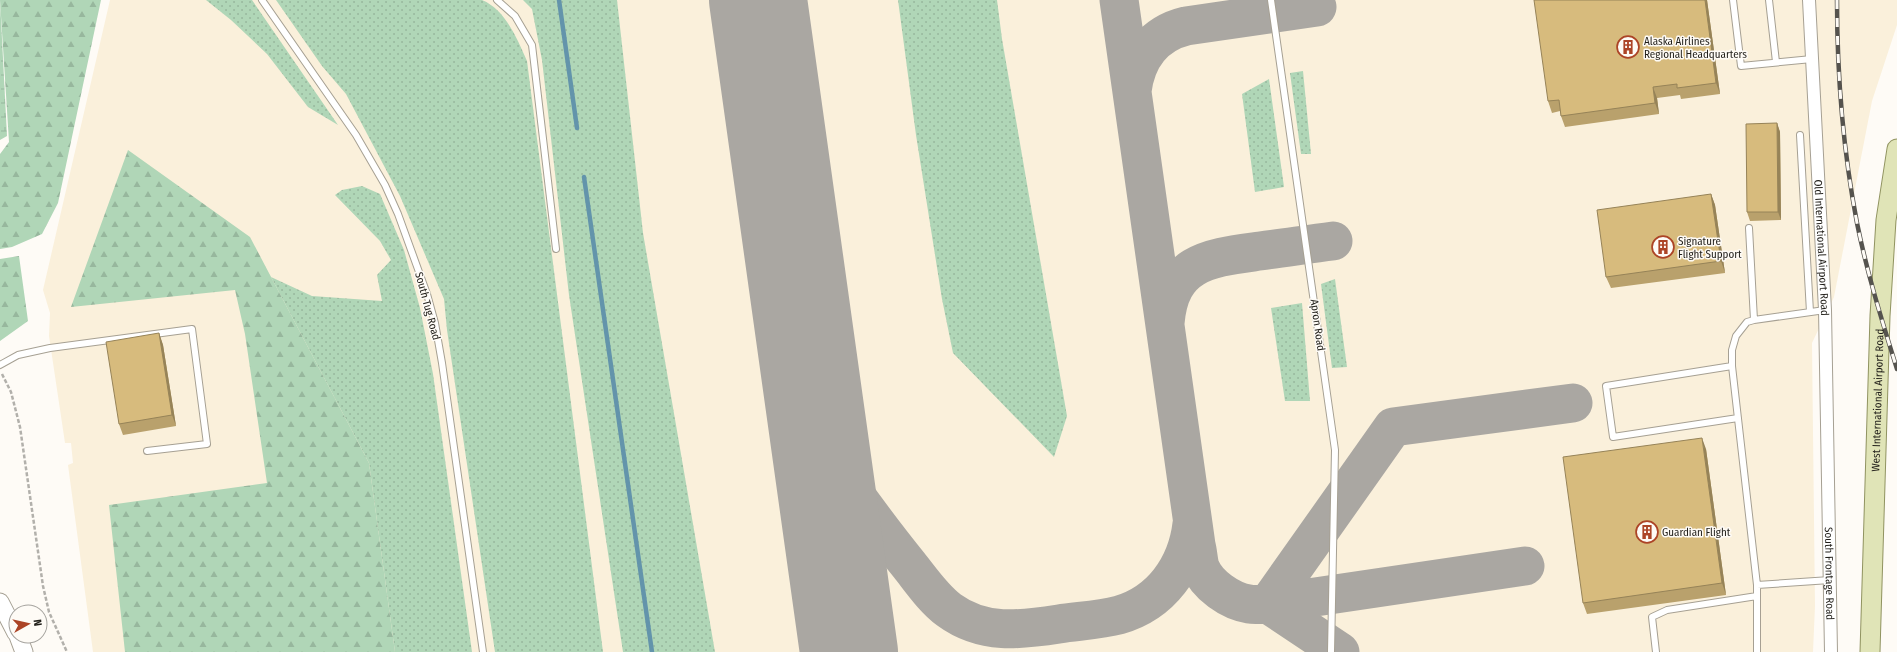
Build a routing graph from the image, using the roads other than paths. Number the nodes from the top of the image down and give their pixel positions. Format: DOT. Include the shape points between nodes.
graph roads {
  1 [pos="262,0"];
  2 [pos="497,0"];
  3 [pos="1272,0"];
  4 [pos="1732,0"];
  5 [pos="1769,0"];
  6 [pos="1809,0"];
  7 [pos="1812,59"];
  8 [pos="1776,62"];
  9 [pos="1800,135"];
  10 [pos="1897,149"];
  11 [pos="1749,228"];
  12 [pos="556,249"];
  13 [pos="1825,310"];
  14 [pos="1810,312"];
  15 [pos="1754,320"];
  16 [pos="0,365"];
  17 [pos="1732,366"];
  18 [pos="1738,418"];
  19 [pos="147,451"];
  20 [pos="1828,496"];
  21 [pos="1830,580"];
  22 [pos="1757,585"];
  23 [pos="1757,596"];
  24 [pos="0,602"];
  25 [pos="8,617"];
  26 [pos="483,652"];
  27 [pos="1330,652"];
  28 [pos="1656,652"];
  29 [pos="1757,652"];
  30 [pos="1831,652"];
  31 [pos="1870,652"];
  1 -- 26 [label="lane, South Tug Road" via="371,158 398,214 417,264 435,323 442,363"];
  2 -- 12 [label="lane" via="515,16 532,45"];
  3 -- 27 [label="lane, Apron Road" via="1335,450"];
  4 -- 8 [label="lane" via="1741,66"];
  5 -- 8 [label="lane"];
  6 -- 7 [label="street, Old International Airport Road"];
  7 -- 8 [label="lane"];
  7 -- 13 [label="street, Old International Airport Road"];
  9 -- 14 [label="lane"];
  10 -- 31 [label="main road, West International Airport Road" via="1886,220 1880,316"];
  11 -- 15 [label="lane"];
  13 -- 14 [label="lane"];
  13 -- 20 [label="street, Old International Airport Road"];
  14 -- 15 [label="lane"];
  15 -- 17 [label="lane" via="1742,326 1736,336 1732,350"];
  16 -- 19 [label="lane" via="18,355 50,348 192,330 207,444"];
  17 -- 18 [label="lane"];
  17 -- 18 [label="lane" via="1606,386 1613,437"];
  18 -- 22 [label="lane"];
  20 -- 21 [label="street, South Frontage Road"];
  21 -- 22 [label="lane"];
  21 -- 30 [label="street, South Frontage Road"];
  22 -- 23 [label="lane"];
  23 -- 28 [label="lane" via="1667,610 1652,617"];
  23 -- 29 [label="lane"];
  24 -- 25 [label="main road"];
}
